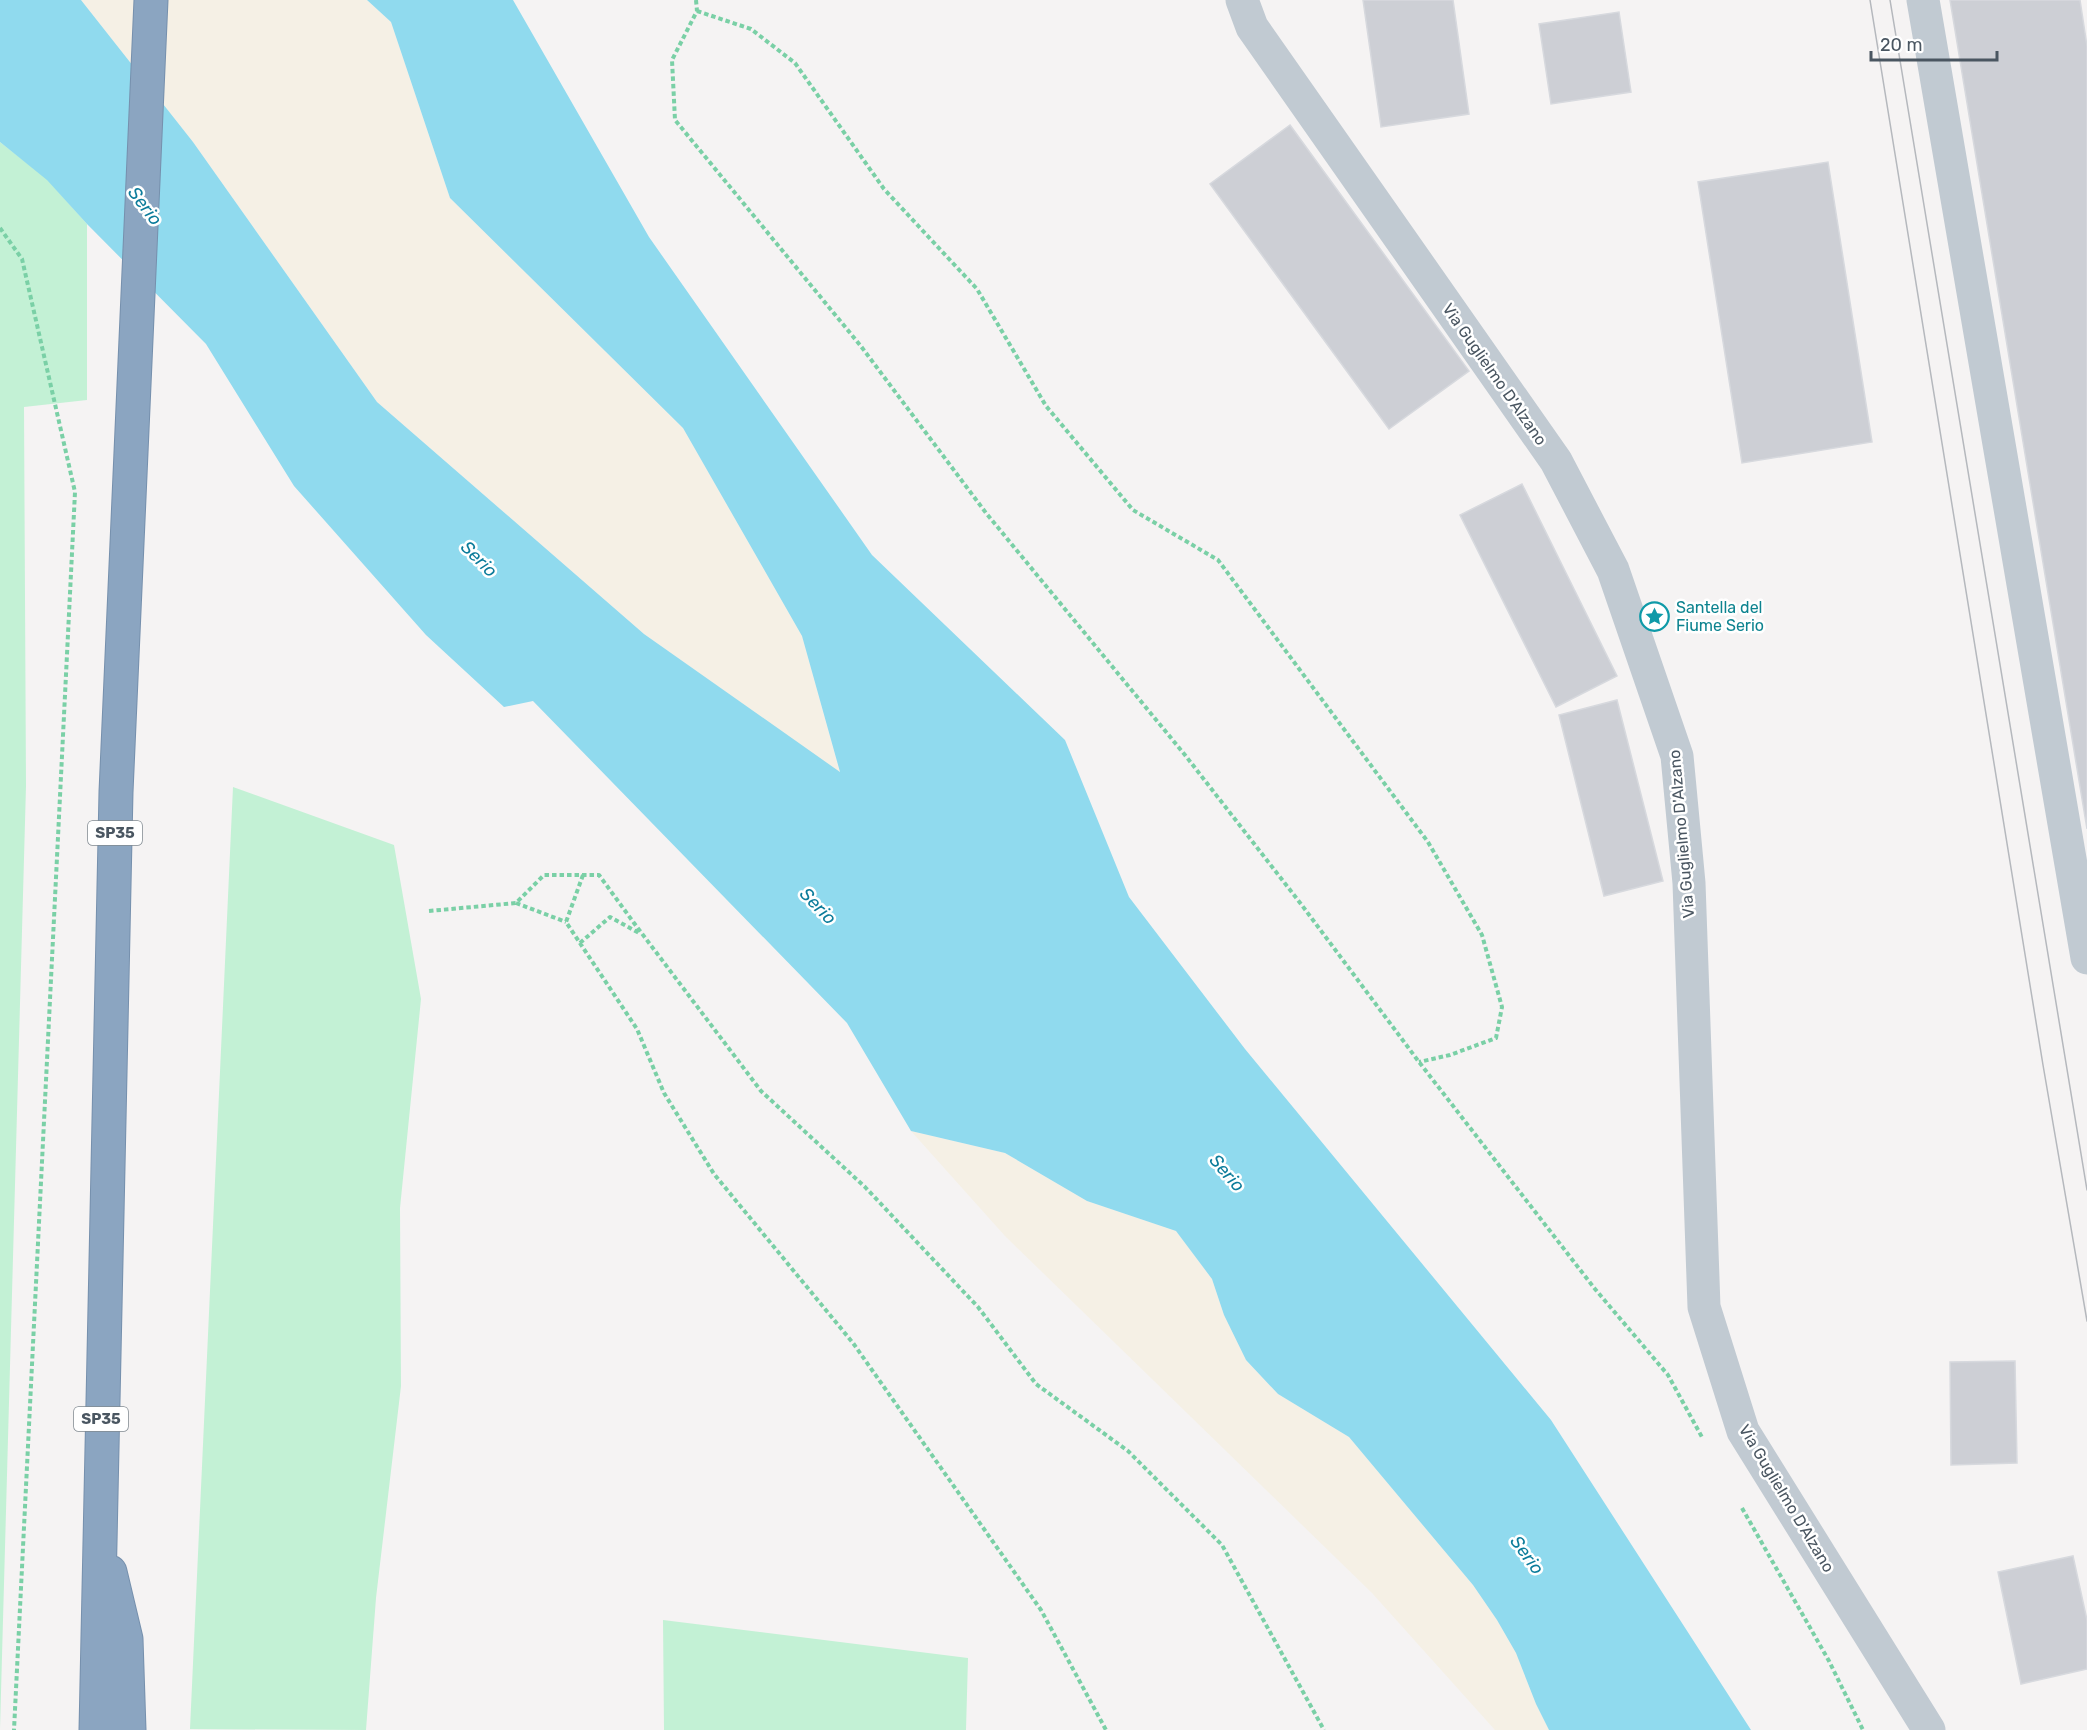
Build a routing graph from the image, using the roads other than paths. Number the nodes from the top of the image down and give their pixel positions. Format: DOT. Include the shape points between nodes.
graph roads {
  1 [pos="151,0"];
  2 [pos="1242,0"];
  3 [pos="1923,0"];
  4 [pos="2087,958"];
  5 [pos="99,1523"];
  6 [pos="96,1730"];
  7 [pos="129,1730"];
  8 [pos="1929,1730"];
  1 -- 5 [label="highway, SP35" via="116,792"];
  2 -- 8 [label="street, Via Guglielmo D'Alzano" via="1252,27 1556,461 1612,570 1677,756 1689,883 1704,1307 1743,1431"];
  3 -- 4 [label="street"];
  5 -- 6 [label="highway, SP35"];
  5 -- 7 [label="highway" via="126,1639"];
}
